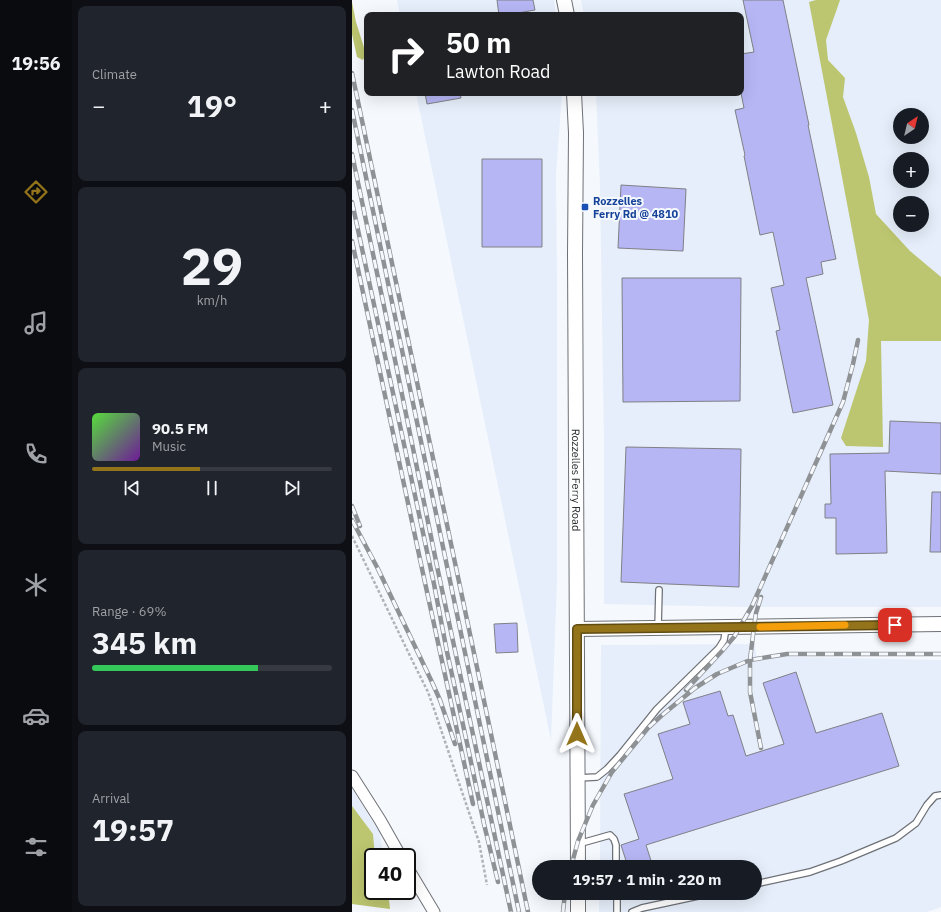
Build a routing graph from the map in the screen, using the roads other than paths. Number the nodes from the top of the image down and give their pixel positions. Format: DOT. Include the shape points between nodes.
graph roads {
  1 [pos="564,0"];
  2 [pos="566,12"];
  3 [pos="574,96"];
  4 [pos="659,590"];
  5 [pos="941,624"];
  6 [pos="726,626"];
  7 [pos="658,628"];
  8 [pos="577,629"];
  9 [pos="352,776"];
  10 [pos="577,778"];
  11 [pos="941,795"];
  12 [pos="578,844"];
  13 [pos="396,848"];
  14 [pos="578,860"];
  15 [pos="616,860"];
  16 [pos="416,882"];
  17 [pos="762,882"];
  18 [pos="578,900"];
  19 [pos="617,900"];
  20 [pos="679,900"];
  21 [pos="434,912"];
  22 [pos="578,912"];
  23 [pos="617,912"];
  24 [pos="632,912"];
  1 -- 2 [label="street"];
  3 -- 8 [label="street, Rozzelles Ferry Road"];
  4 -- 7 [label="lane"];
  5 -- 6 [label="street"];
  6 -- 7 [label="street"];
  6 -- 10 [label="lane" via="724,640 719,648 657,709 607,769 597,777"];
  7 -- 8 [label="street"];
  8 -- 10 [label="street, Rozzelles Ferry Road"];
  9 -- 13 [label="street"];
  10 -- 12 [label="street, Rozzelles Ferry Road"];
  11 -- 17 [label="lane" via="935,796 916,823 896,838 810,872"];
  12 -- 14 [label="street, Rozzelles Ferry Road"];
  12 -- 15 [label="lane" via="610,835 616,845"];
  16 -- 21 [label="street"];
  18 -- 22 [label="street"];
  19 -- 23 [label="lane"];
  20 -- 24 [label="lane"];
}
